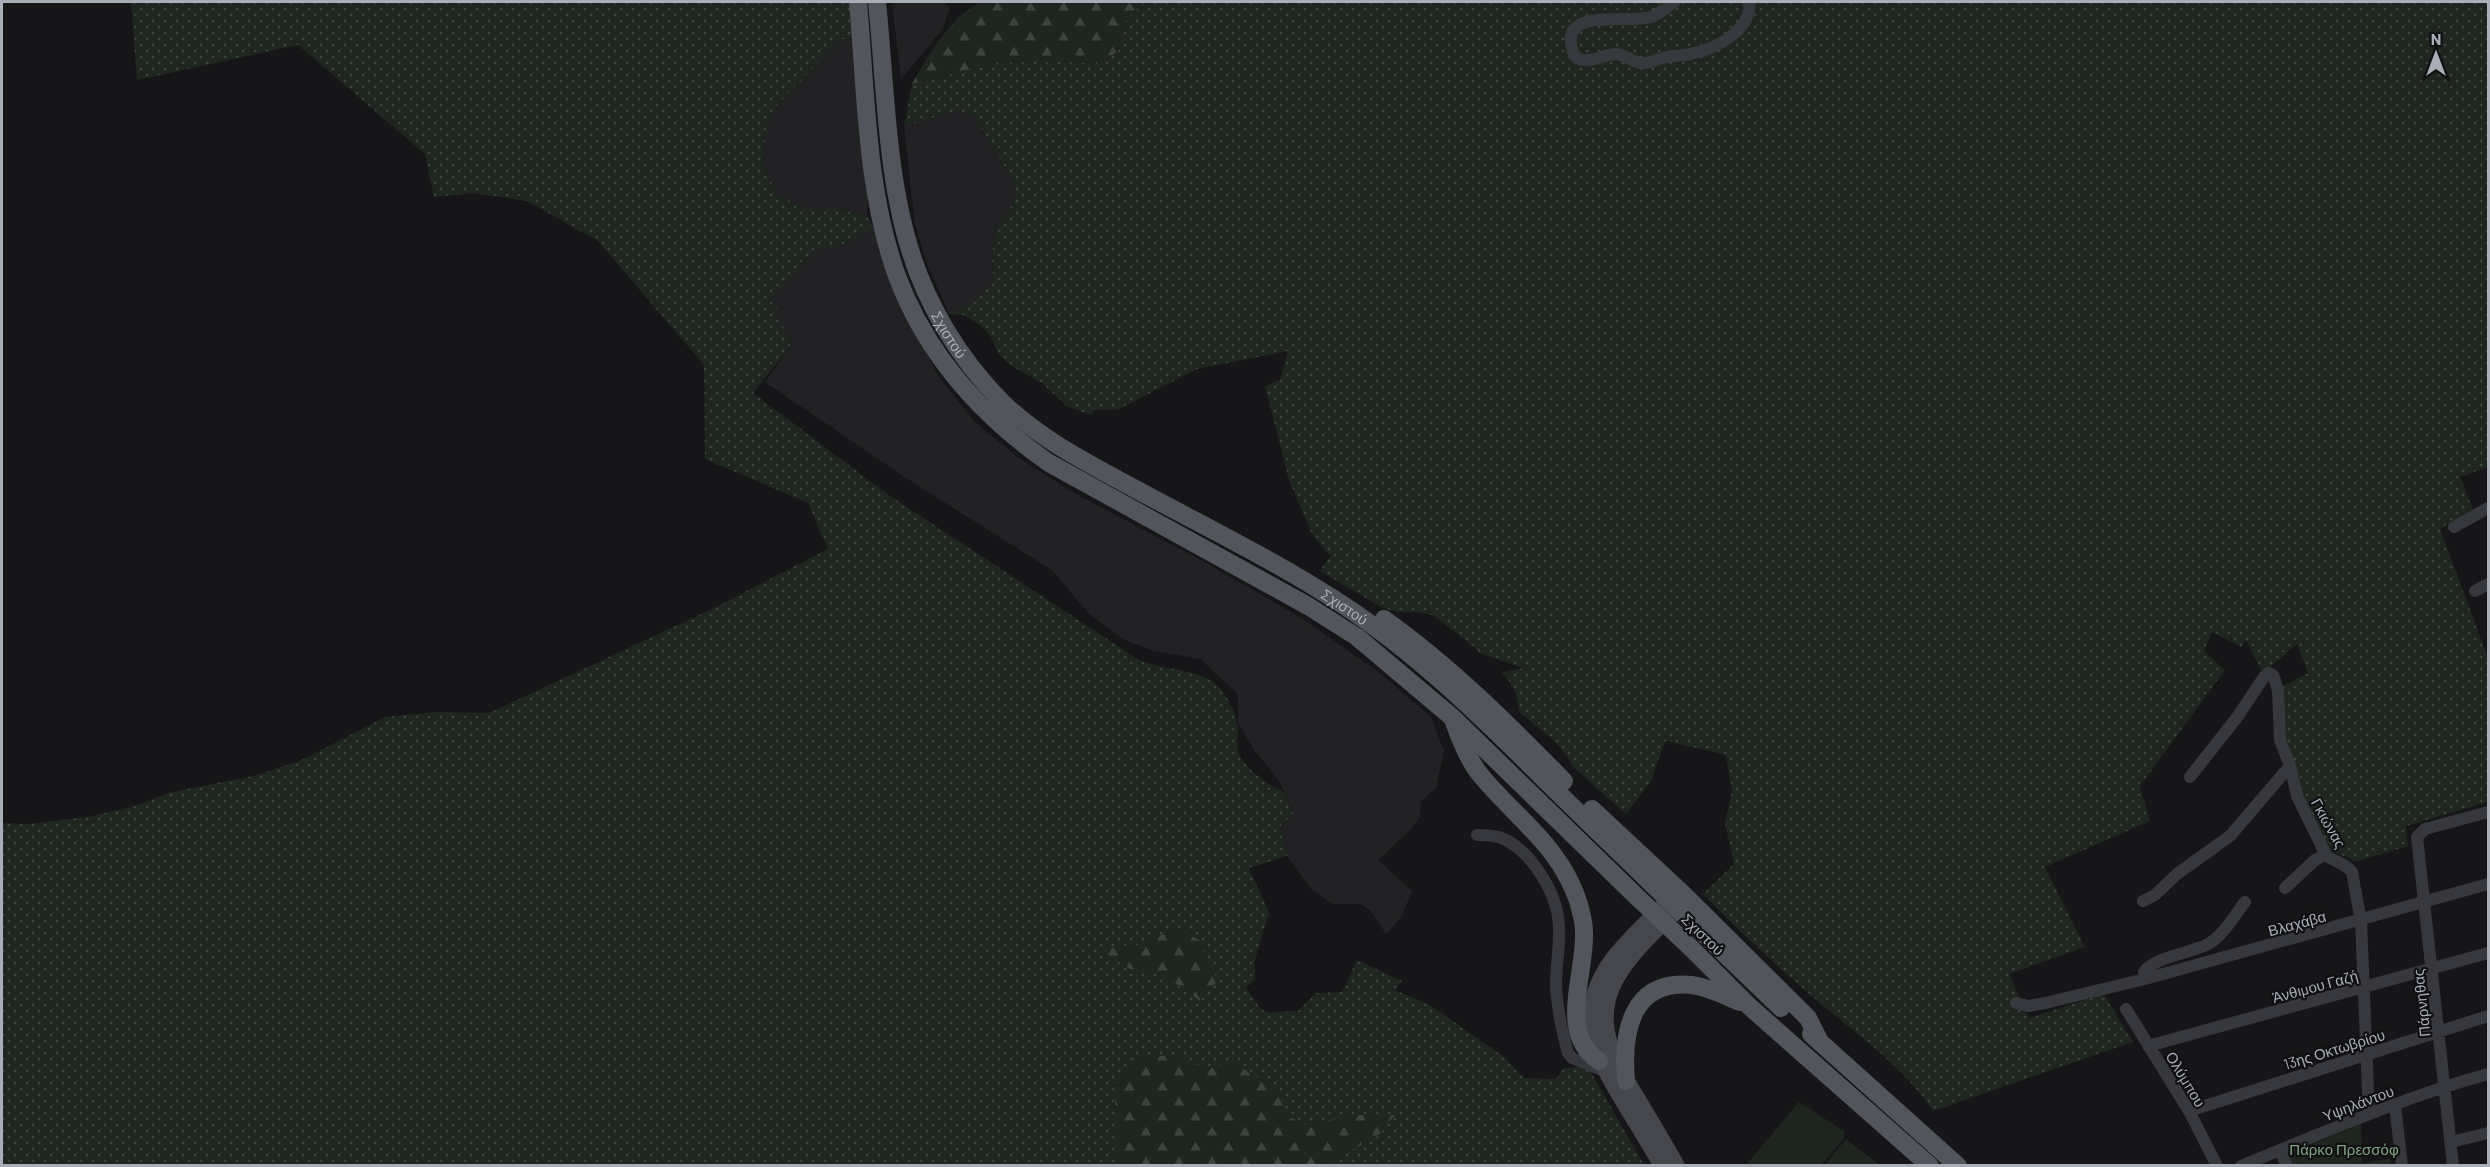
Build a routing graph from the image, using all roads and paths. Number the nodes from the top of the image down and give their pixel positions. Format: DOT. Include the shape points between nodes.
graph roads {
  1 [pos="858,2"];
  2 [pos="877,2"];
  3 [pos="1674,2"];
  4 [pos="1749,2"];
  5 [pos="2488,508"];
  6 [pos="2454,526"];
  7 [pos="2488,584"];
  8 [pos="1320,590"];
  9 [pos="2475,591"];
  10 [pos="1453,718"];
  11 [pos="2290,766"];
  12 [pos="2190,777"];
  13 [pos="2488,812"];
  14 [pos="1477,835"];
  15 [pos="2326,855"];
  16 [pos="2488,884"];
  17 [pos="2285,888"];
  18 [pos="1683,895"];
  19 [pos="2424,900"];
  20 [pos="2143,901"];
  21 [pos="2245,902"];
  22 [pos="2361,921"];
  23 [pos="2488,953"];
  24 [pos="2432,969"];
  25 [pos="2145,979"];
  26 [pos="2365,988"];
  27 [pos="2016,1003"];
  28 [pos="1750,1007"];
  29 [pos="2126,1009"];
  30 [pos="2488,1016"];
  31 [pos="2439,1033"];
  32 [pos="1820,1042"];
  33 [pos="2148,1046"];
  34 [pos="2368,1054"];
  35 [pos="1602,1066"];
  36 [pos="2488,1074"];
  37 [pos="1626,1081"];
  38 [pos="2445,1086"];
  39 [pos="2395,1105"];
  40 [pos="2189,1111"];
  41 [pos="2369,1114"];
  42 [pos="1641,1130"];
  43 [pos="2488,1133"];
  44 [pos="2451,1142"];
  45 [pos="2280,1150"];
  46 [pos="1652,1166"];
  47 [pos="1662,1166"];
  48 [pos="1677,1166"];
  49 [pos="1930,1166"];
  50 [pos="1958,1166"];
  51 [pos="2217,1166"];
  52 [pos="2241,1166"];
  53 [pos="2287,1166"];
  54 [pos="2402,1166"];
  55 [pos="2453,1166"];
  1 -- 10 [label="main road, Σχιστού" via="872,157 897,277 928,338 970,396 1018,442 1049,463 1340,626"];
  2 -- 8 [label="main road, Σχιστού" via="902,223 916,270 963,355 1004,404 1060,447"];
  3 -- 4 [label="street" via="1641,19 1586,20 1571,34 1572,48 1587,61 1615,54 1641,63 1702,51 1717,46 1744,22"];
  5 -- 6 [label="street"];
  7 -- 9 [label="street"];
  8 -- 18 [label="main road" via="1370,609 1425,648"];
  8 -- 32 [label="main road, Σχιστού, bridge" via="1383,633 1445,685 1757,987"];
  10 -- 28 [label="main road, Σχιστού, bridge"];
  10 -- 35 [label="main road" via="1478,771 1549,846 1574,890 1584,932 1578,1028 1585,1050"];
  11 -- 12 [label="street, Γκιώνας" via="2280,740 2278,690 2269,673"];
  11 -- 15 [label="street, Γκιώνας" via="2297,796"];
  11 -- 20 [label="street" via="2230,836"];
  13 -- 19 [label="street, Πάρνηθας" via="2425,829 2417,837"];
  14 -- 35 [label="street" via="1503,838 1519,848 1546,886 1556,907 1559,927 1556,986 1568,1053 1572,1058"];
  15 -- 17 [label="street" via="2315,860"];
  15 -- 22 [label="street, Γκιώνας" via="2352,872"];
  16 -- 19 [label="street, Βλαχάβα"];
  18 -- 32 [label="main road" via="1808,1018"];
  18 -- 35 [label="main road" via="1620,952 1605,972 1594,1002 1592,1025 1593,1042"];
  18 -- 37 [label="main road" via="1629,960 1609,997 1608,1041"];
  19 -- 22 [label="street, Βλαχάβα"];
  19 -- 24 [label="street, Πάρνηθας"];
  21 -- 25 [label="street" via="2210,943 2152,964 2144,972"];
  22 -- 25 [label="street, Βλαχάβα"];
  22 -- 26 [label="street, Γκιώνας"];
  23 -- 24 [label="street, Άνθιμου Γαζή"];
  24 -- 26 [label="street, Άνθιμου Γαζή"];
  24 -- 31 [label="street, Πάρνηθας"];
  25 -- 27 [label="street, Βλαχάβα" via="2029,1006"];
  26 -- 33 [label="street, Άνθιμου Γαζή"];
  26 -- 34 [label="street, Γκιώνας"];
  28 -- 37 [label="main road" via="1693,986 1669,987 1650,996 1628,1024 1624,1048"];
  28 -- 49 [label="main road, Σχιστού"];
  29 -- 33 [label="street, Ολύμπου"];
  30 -- 31 [label="street, 13ης Οκτωβρίου"];
  31 -- 34 [label="street, 13ης Οκτωβρίου"];
  31 -- 38 [label="street, Πάρνηθας"];
  32 -- 50 [label="main road, Σχιστού"];
  33 -- 40 [label="street, Ολύμπου"];
  34 -- 40 [label="street, 13ης Οκτωβρίου"];
  34 -- 41 [label="street, Γκιώνας"];
  35 -- 42 [label="main road"];
  36 -- 38 [label="street, Υψηλάντου"];
  37 -- 48 [label="main road"];
  38 -- 39 [label="street, Υψηλάντου"];
  38 -- 44 [label="street, Πάρνηθας"];
  39 -- 41 [label="street, Υψηλάντου"];
  39 -- 54 [label="street"];
  40 -- 51 [label="street, Ολύμπου"];
  41 -- 45 [label="street, Υψηλάντου"];
  42 -- 46 [label="main road"];
  42 -- 47 [label="main road"];
  43 -- 44 [label="street"];
  44 -- 55 [label="street, Πάρνηθας"];
  45 -- 52 [label="street, Υψηλάντου"];
  45 -- 53 [label="street"];
}
